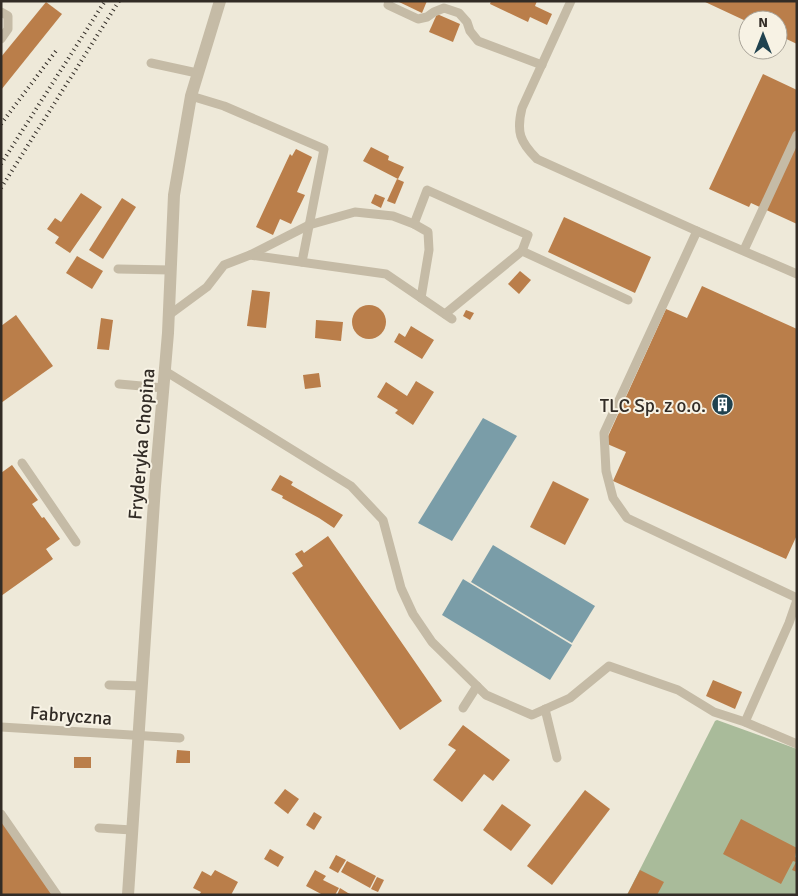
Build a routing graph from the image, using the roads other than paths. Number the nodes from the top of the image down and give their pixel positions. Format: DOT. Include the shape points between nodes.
graph roads {
  1 [pos="220,1"];
  2 [pos="389,1"];
  3 [pos="571,1"];
  4 [pos="1,12"];
  5 [pos="1,38"];
  6 [pos="151,63"];
  7 [pos="542,65"];
  8 [pos="197,73"];
  9 [pos="191,96"];
  10 [pos="797,135"];
  11 [pos="414,224"];
  12 [pos="309,225"];
  13 [pos="697,231"];
  14 [pos="744,250"];
  15 [pos="522,251"];
  16 [pos="250,255"];
  17 [pos="302,262"];
  18 [pos="118,268"];
  19 [pos="171,270"];
  20 [pos="797,274"];
  21 [pos="421,298"];
  22 [pos="628,300"];
  23 [pos="169,315"];
  24 [pos="165,371"];
  25 [pos="119,384"];
  26 [pos="164,388"];
  27 [pos="22,463"];
  28 [pos="76,542"];
  29 [pos="797,599"];
  30 [pos="109,685"];
  31 [pos="142,686"];
  32 [pos="477,686"];
  33 [pos="463,708"];
  34 [pos="545,709"];
  35 [pos="745,722"];
  36 [pos="1,727"];
  37 [pos="139,736"];
  38 [pos="180,738"];
  39 [pos="797,744"];
  40 [pos="557,758"];
  41 [pos="1,814"];
  42 [pos="99,828"];
  43 [pos="132,830"];
  44 [pos="57,895"];
  45 [pos="128,895"];
  1 -- 8 [label="street, Fryderyka Chopina"];
  2 -- 7 [label="lane" via="388,5 418,19 444,8 459,13 478,41"];
  3 -- 7 [label="lane"];
  4 -- 5 [label="lane" via="8,16 8,29"];
  6 -- 8 [label="lane"];
  7 -- 13 [label="lane" via="518,123 525,147 537,158"];
  8 -- 9 [label="street, Fryderyka Chopina"];
  9 -- 12 [label="lane" via="224,106 324,149"];
  9 -- 19 [label="street, Fryderyka Chopina" via="174,195"];
  10 -- 14 [label="lane"];
  11 -- 12 [label="lane" via="393,216 355,212"];
  11 -- 15 [label="lane" via="427,190 528,235"];
  11 -- 21 [label="lane" via="428,232 429,250"];
  12 -- 16 [label="lane"];
  12 -- 17 [label="lane"];
  13 -- 14 [label="lane"];
  13 -- 29 [label="lane" via="604,433 610,489 628,518"];
  14 -- 20 [label="lane"];
  15 -- 21 [label="lane" via="448,317"];
  15 -- 22 [label="lane"];
  16 -- 17 [label="lane"];
  16 -- 23 [label="lane" via="224,265 207,287"];
  17 -- 21 [label="lane" via="386,274"];
  18 -- 19 [label="lane"];
  19 -- 23 [label="street, Fryderyka Chopina"];
  23 -- 24 [label="street, Fryderyka Chopina"];
  24 -- 26 [label="street, Fryderyka Chopina"];
  24 -- 32 [label="lane" via="351,486 383,520 401,588 413,614 432,642"];
  25 -- 26 [label="lane"];
  26 -- 31 [label="street, Fryderyka Chopina"];
  27 -- 28 [label="lane"];
  29 -- 35 [label="lane" via="790,623"];
  30 -- 31 [label="lane"];
  31 -- 37 [label="street, Fryderyka Chopina"];
  32 -- 33 [label="lane"];
  32 -- 34 [label="lane" via="486,695 532,715"];
  34 -- 35 [label="lane" via="570,698 609,666 678,690 714,712"];
  34 -- 40 [label="lane"];
  35 -- 39 [label="lane"];
  36 -- 37 [label="lane, Fabryczna"];
  37 -- 38 [label="lane, Fabryczna"];
  37 -- 43 [label="street, Fryderyka Chopina"];
  41 -- 44 [label="lane"];
  42 -- 43 [label="lane"];
  43 -- 45 [label="street, Fryderyka Chopina"];
}
